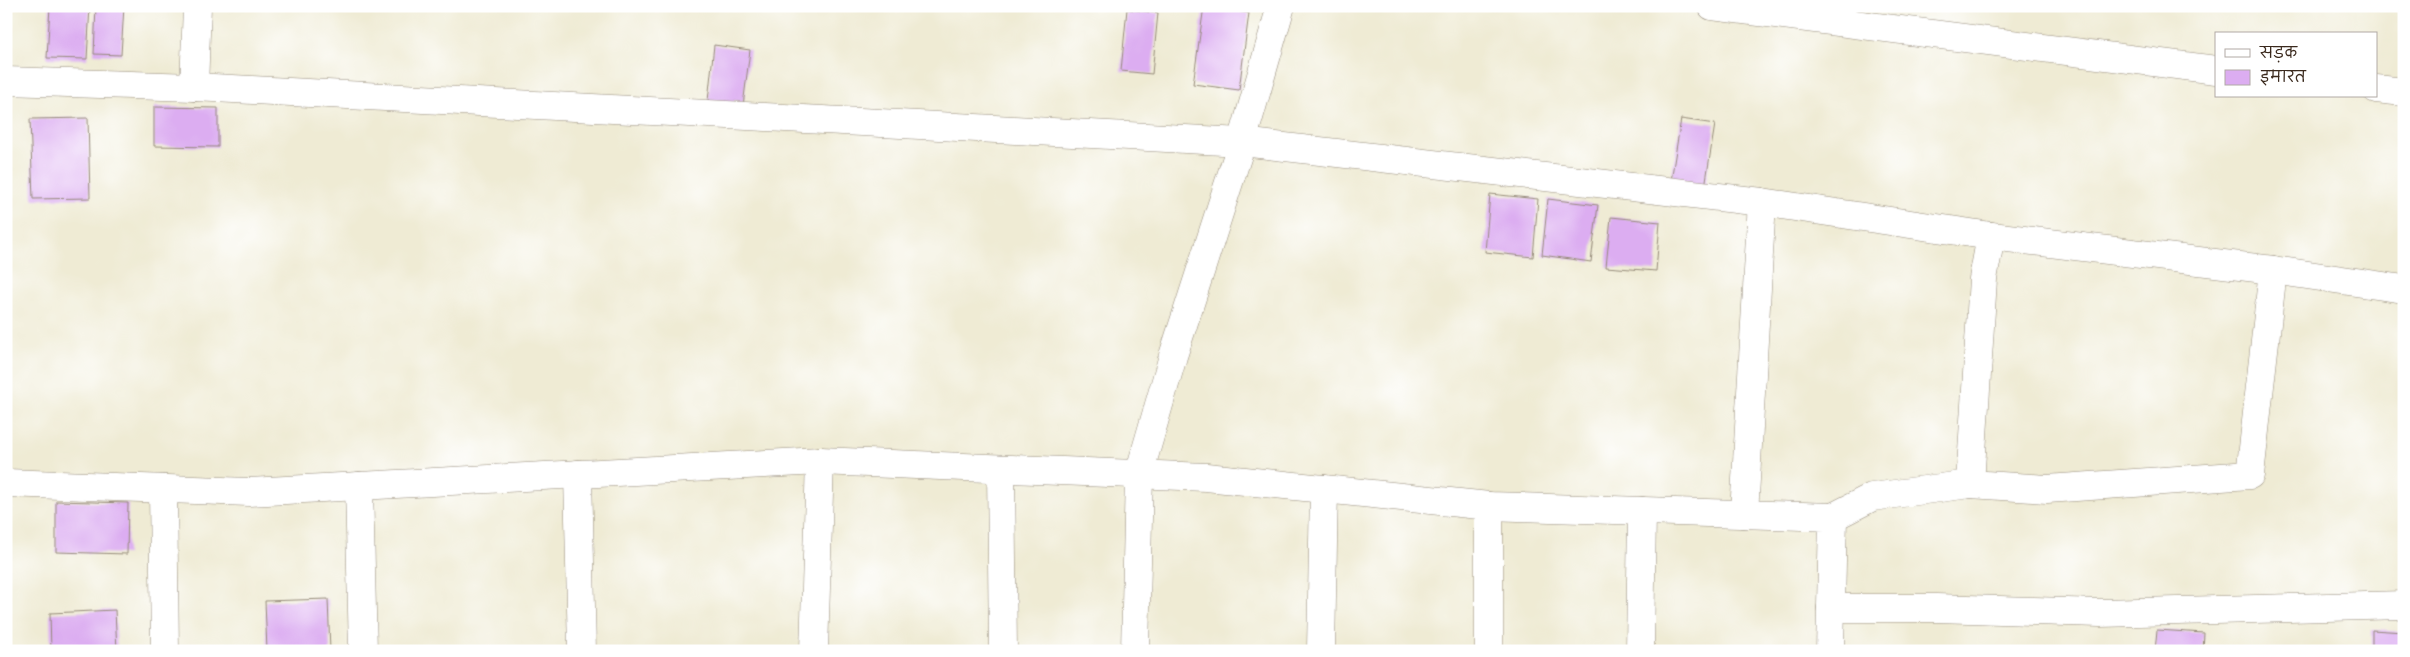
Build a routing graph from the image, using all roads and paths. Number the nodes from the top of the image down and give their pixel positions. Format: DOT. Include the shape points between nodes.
graph roads {
  1 [pos="197,6"];
  2 [pos="1712,6"];
  3 [pos="1275,7"];
  4 [pos="2215,70"];
  5 [pos="6,81"];
  6 [pos="194,87"];
  7 [pos="2378,89"];
  8 [pos="2404,92"];
  9 [pos="1242,142"];
  10 [pos="1762,202"];
  11 [pos="1991,236"];
  12 [pos="2274,270"];
  13 [pos="2404,289"];
  14 [pos="820,461"];
  15 [pos="1000,469"];
  16 [pos="578,474"];
  17 [pos="1139,474"];
  18 [pos="6,483"];
  19 [pos="1970,484"];
  20 [pos="359,486"];
  21 [pos="163,489"];
  22 [pos="1324,489"];
  23 [pos="1489,506"];
  24 [pos="1642,510"];
  25 [pos="1744,514"];
  26 [pos="1833,517"];
  27 [pos="2404,605"];
  28 [pos="1831,608"];
  29 [pos="165,651"];
  30 [pos="363,651"];
  31 [pos="582,651"];
  32 [pos="814,651"];
  33 [pos="1003,651"];
  34 [pos="1134,651"];
  35 [pos="1321,651"];
  36 [pos="1489,651"];
  37 [pos="1640,651"];
  38 [pos="1830,651"];
  1 -- 6 [label="street"];
  2 -- 4 [label="street"];
  3 -- 9 [label="street"];
  5 -- 6 [label="street"];
  6 -- 9 [label="street"];
  7 -- 8 [label="street"];
  9 -- 10 [label="street"];
  9 -- 17 [label="street"];
  10 -- 11 [label="street"];
  10 -- 25 [label="street"];
  11 -- 12 [label="street"];
  11 -- 19 [label="street" via="1983,279"];
  12 -- 13 [label="street"];
  12 -- 19 [label="street" via="2250,475 2047,489"];
  14 -- 15 [label="street"];
  14 -- 16 [label="street"];
  14 -- 32 [label="street"];
  15 -- 17 [label="street"];
  15 -- 33 [label="street"];
  16 -- 20 [label="street"];
  16 -- 31 [label="street"];
  17 -- 22 [label="street"];
  17 -- 34 [label="street"];
  18 -- 21 [label="street"];
  19 -- 26 [label="street" via="1872,497"];
  20 -- 21 [label="street" via="248,492"];
  20 -- 30 [label="street"];
  21 -- 29 [label="street"];
  22 -- 23 [label="street"];
  22 -- 35 [label="street"];
  23 -- 24 [label="street"];
  23 -- 36 [label="street"];
  24 -- 25 [label="street"];
  24 -- 37 [label="street"];
  25 -- 26 [label="street"];
  26 -- 28 [label="street"];
  27 -- 28 [label="street" via="2100,613"];
  28 -- 38 [label="street"];
}
